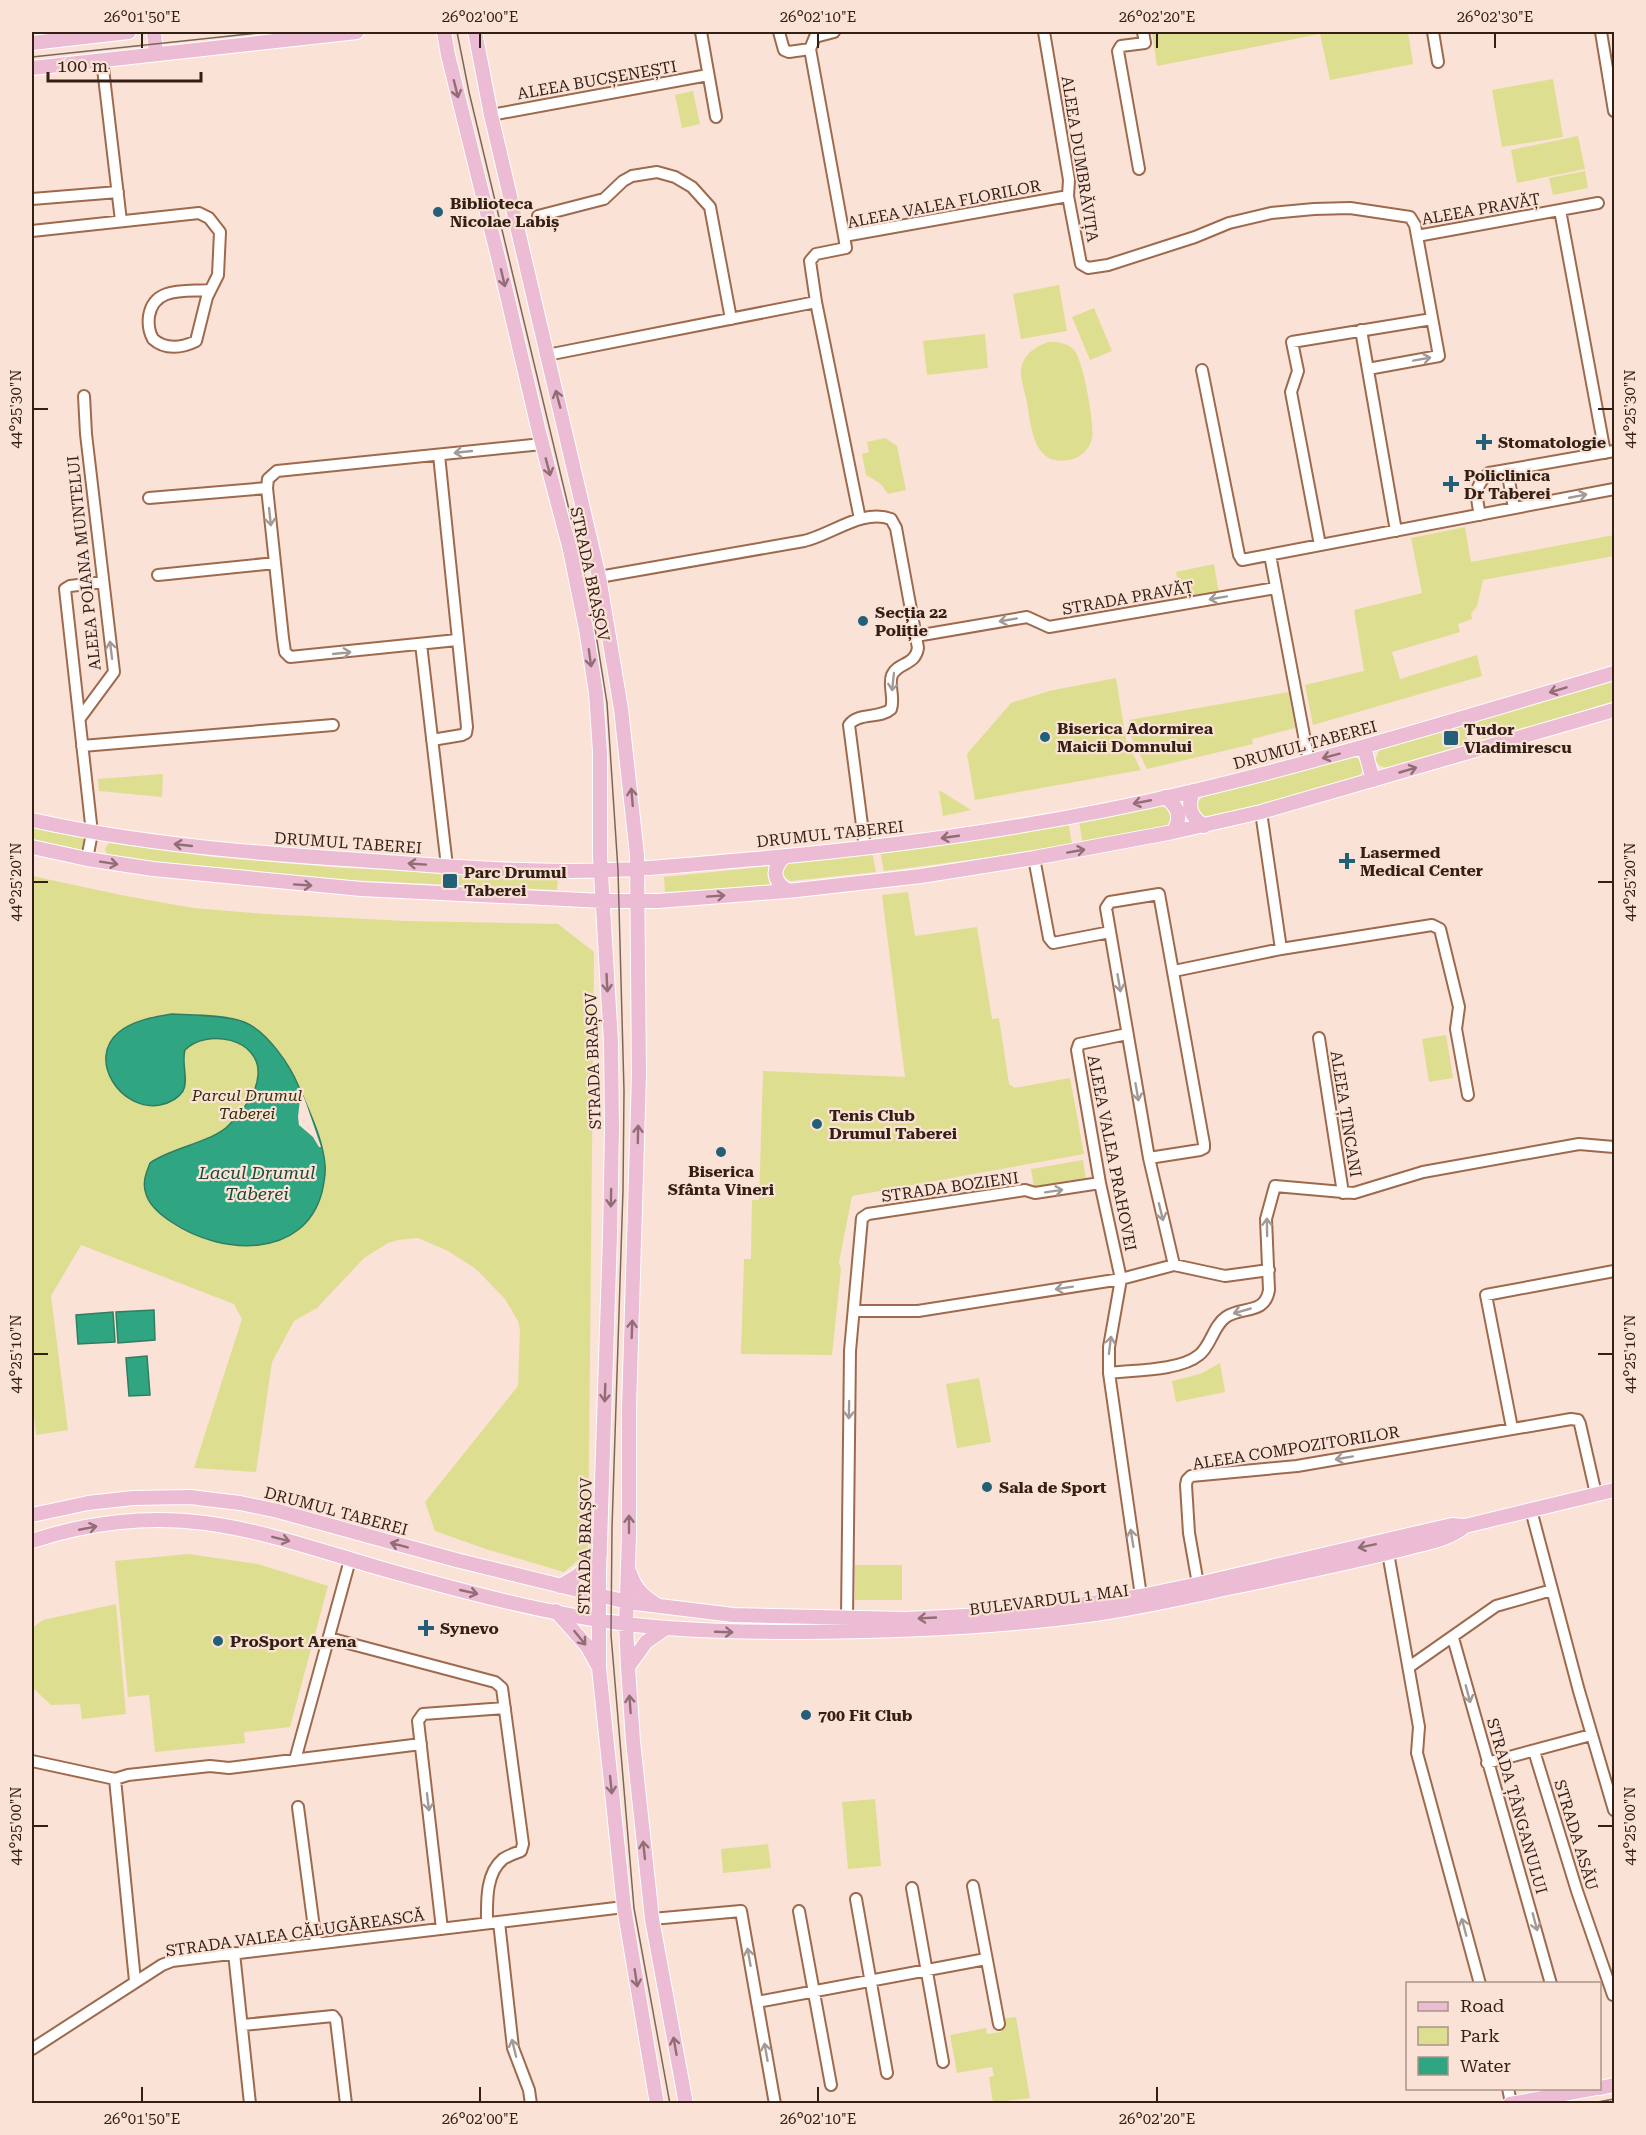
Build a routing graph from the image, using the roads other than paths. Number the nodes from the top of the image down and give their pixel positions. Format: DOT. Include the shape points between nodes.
graph roads {
  1 [pos="129,32"];
  2 [pos="154,32"];
  3 [pos="357,32"];
  4 [pos="444,32"];
  5 [pos="475,32"];
  6 [pos="701,32"];
  7 [pos="779,32"];
  8 [pos="834,32"];
  9 [pos="1044,32"];
  10 [pos="1143,32"];
  11 [pos="1433,32"];
  12 [pos="1601,32"];
  13 [pos="32,43"];
  14 [pos="810,49"];
  15 [pos="156,54"];
  16 [pos="102,60"];
  17 [pos="1438,62"];
  18 [pos="32,68"];
  19 [pos="708,75"];
  20 [pos="1614,111"];
  21 [pos="491,115"];
  22 [pos="716,117"];
  23 [pos="1139,169"];
  24 [pos="118,192"];
  25 [pos="1068,196"];
  26 [pos="32,199"];
  27 [pos="1598,203"];
  28 [pos="1560,210"];
  29 [pos="538,216"];
  30 [pos="121,222"];
  31 [pos="32,228"];
  32 [pos="844,236"];
  33 [pos="1417,236"];
  34 [pos="210,290"];
  35 [pos="816,302"];
  36 [pos="1432,318"];
  37 [pos="731,319"];
  38 [pos="1360,330"];
  39 [pos="547,355"];
  40 [pos="1368,369"];
  41 [pos="1202,370"];
  42 [pos="84,396"];
  43 [pos="542,444"];
  44 [pos="1610,452"];
  45 [pos="439,455"];
  46 [pos="1507,470"];
  47 [pos="267,488"];
  48 [pos="1614,489"];
  49 [pos="149,498"];
  50 [pos="1514,508"];
  51 [pos="1480,515"];
  52 [pos="860,519"];
  53 [pos="1396,531"];
  54 [pos="1320,545"];
  55 [pos="1270,555"];
  56 [pos="275,563"];
  57 [pos="158,575"];
  58 [pos="599,577"];
  59 [pos="103,582"];
  60 [pos="1276,588"];
  61 [pos="916,636"];
  62 [pos="457,640"];
  63 [pos="421,644"];
  64 [pos="1614,673"];
  65 [pos="1614,710"];
  66 [pos="80,718"];
  67 [pos="333,725"];
  68 [pos="432,740"];
  69 [pos="82,746"];
  70 [pos="1364,747"];
  71 [pos="1309,762"];
  72 [pos="1373,780"];
  73 [pos="1193,791"];
  74 [pos="1165,797"];
  75 [pos="1261,812"];
  76 [pos="32,820"];
  77 [pos="1204,826"];
  78 [pos="1173,832"];
  79 [pos="92,833"];
  80 [pos="32,847"];
  81 [pos="865,848"];
  82 [pos="785,856"];
  83 [pos="1034,858"];
  84 [pos="87,859"];
  85 [pos="447,866"];
  86 [pos="637,869"];
  87 [pos="601,870"];
  88 [pos="788,891"];
  89 [pos="603,901"];
  90 [pos="637,901"];
  91 [pos="1110,932"];
  92 [pos="1281,949"];
  93 [pos="1174,971"];
  94 [pos="1127,1034"];
  95 [pos="1319,1038"];
  96 [pos="1468,1095"];
  97 [pos="1614,1147"];
  98 [pos="1149,1158"];
  99 [pos="1100,1183"];
  100 [pos="1343,1194"];
  101 [pos="1174,1265"];
  102 [pos="1269,1270"];
  103 [pos="1614,1271"];
  104 [pos="1121,1279"];
  105 [pos="855,1311"];
  106 [pos="1108,1373"];
  107 [pos="1512,1428"];
  108 [pos="1614,1490"];
  109 [pos="1596,1494"];
  110 [pos="172,1497"];
  111 [pos="206,1498"];
  112 [pos="1531,1510"];
  113 [pos="32,1515"];
  114 [pos="169,1520"];
  115 [pos="204,1523"];
  116 [pos="1465,1526"];
  117 [pos="32,1541"];
  118 [pos="1388,1553"];
  119 [pos="600,1554"];
  120 [pos="350,1560"];
  121 [pos="628,1567"];
  122 [pos="1198,1584"];
  123 [pos="560,1586"];
  124 [pos="1552,1590"];
  125 [pos="599,1596"];
  126 [pos="1141,1596"];
  127 [pos="627,1602"];
  128 [pos="659,1607"];
  129 [pos="556,1611"];
  130 [pos="847,1618"];
  131 [pos="599,1620"];
  132 [pos="626,1624"];
  133 [pos="666,1628"];
  134 [pos="329,1638"];
  135 [pos="1453,1638"];
  136 [pos="628,1667"];
  137 [pos="1409,1667"];
  138 [pos="599,1668"];
  139 [pos="505,1708"];
  140 [pos="1591,1735"];
  141 [pos="421,1744"];
  142 [pos="1534,1751"];
  143 [pos="295,1760"];
  144 [pos="32,1761"];
  145 [pos="1487,1763"];
  146 [pos="115,1779"];
  147 [pos="298,1807"];
  148 [pos="1614,1810"];
  149 [pos="973,1886"];
  150 [pos="912,1888"];
  151 [pos="856,1899"];
  152 [pos="624,1907"];
  153 [pos="799,1911"];
  154 [pos="652,1919"];
  155 [pos="499,1922"];
  156 [pos="487,1923"];
  157 [pos="442,1929"];
  158 [pos="316,1943"];
  159 [pos="234,1953"];
  160 [pos="986,1959"];
  161 [pos="926,1970"];
  162 [pos="135,1981"];
  163 [pos="871,1981"];
  164 [pos="1480,1982"];
  165 [pos="1551,1982"];
  166 [pos="814,1991"];
  167 [pos="1614,1994"];
  168 [pos="757,2002"];
  169 [pos="999,2024"];
  170 [pos="243,2025"];
  171 [pos="32,2049"];
  172 [pos="943,2062"];
  173 [pos="887,2073"];
  174 [pos="831,2085"];
  175 [pos="1572,2090"];
  176 [pos="250,2103"];
  177 [pos="346,2103"];
  178 [pos="531,2103"];
  179 [pos="657,2103"];
  180 [pos="686,2103"];
  181 [pos="775,2103"];
  182 [pos="1510,2103"];
  1 -- 13 [label="main road"];
  2 -- 15 [label="main road"];
  3 -- 15 [label="main road"];
  4 -- 43 [label="main road, STRADA BRAȘOV, one-way"];
  5 -- 21 [label="main road, STRADA BRAȘOV"];
  6 -- 19 [label="street"];
  7 -- 14 [label="street" via="784,50"];
  8 -- 14 [label="street" via="815,37"];
  9 -- 25 [label="street, ALEEA DUMBRĂVIȚA" via="1069,180"];
  10 -- 23 [label="street" via="1145,43 1121,46 1118,51"];
  11 -- 17 [label="street"];
  12 -- 20 [label="street"];
  14 -- 32 [label="street"];
  15 -- 16 [label="main road"];
  16 -- 18 [label="main road"];
  16 -- 24 [label="street"];
  19 -- 21 [label="street, ALEEA BUCȘENEȘTI"];
  19 -- 22 [label="street"];
  21 -- 39 [label="main road, STRADA BRAȘOV"];
  24 -- 26 [label="street"];
  24 -- 30 [label="street"];
  25 -- 32 [label="street, ALEEA VALEA FLORILOR"];
  25 -- 33 [label="street, ALEEA DUMBRĂVIȚA" via="1081,264 1088,268 1271,213 1350,208 1404,215 1413,220"];
  27 -- 28 [label="street, ALEEA PRAVĂȚ"];
  28 -- 33 [label="street, ALEEA PRAVĂȚ"];
  28 -- 44 [label="street"];
  29 -- 37 [label="street" via="604,199 632,176 657,172 675,177 692,187 711,207"];
  30 -- 31 [label="street"];
  30 -- 34 [label="street" via="195,213 209,218 220,232 218,275"];
  32 -- 35 [label="street, ALEEA VALEA FLORILOR" via="846,248 816,254 810,261"];
  33 -- 36 [label="street, ALEEA PRAVĂȚ"];
  34 -- 34 [label="street" via="196,341 166,347 153,339 148,322 158,297"];
  35 -- 37 [label="street"];
  35 -- 52 [label="street, ALEEA VALEA FLORILOR"];
  36 -- 38 [label="street"];
  40 -- 36 [label="street, ALEEA PRAVĂȚ, one-way" via="1439,356"];
  37 -- 39 [label="street"];
  38 -- 40 [label="street"];
  38 -- 54 [label="street" via="1292,342 1298,371 1291,392"];
  58 -- 39 [label="main road, STRADA BRAȘOV, one-way"];
  40 -- 53 [label="street"];
  41 -- 55 [label="street" via="1239,558"];
  42 -- 59 [label="street, ALEEA POIANA MUNTELUI"];
  43 -- 45 [label="street, one-way"];
  43 -- 87 [label="main road, STRADA BRAȘOV, one-way" via="576,577 596,693"];
  44 -- 46 [label="street"];
  45 -- 47 [label="street" via="277,471 268,479"];
  45 -- 62 [label="street"];
  46 -- 50 [label="street"];
  46 -- 51 [label="street" via="1489,473 1481,480 1476,497"];
  47 -- 49 [label="street"];
  47 -- 56 [label="street, one-way"];
  50 -- 48 [label="street, one-way"];
  50 -- 51 [label="street"];
  51 -- 53 [label="street"];
  52 -- 58 [label="street" via="804,541"];
  52 -- 61 [label="street" via="885,516 894,522"];
  53 -- 54 [label="street"];
  54 -- 55 [label="street"];
  55 -- 60 [label="street"];
  56 -- 57 [label="street"];
  56 -- 63 [label="street, one-way" via="285,652 290,657"];
  86 -- 58 [label="main road, STRADA BRAȘOV, one-way" via="626,753"];
  66 -- 59 [label="street, ALEEA POIANA MUNTELUI, one-way" via="114,672"];
  59 -- 66 [label="street" via="65,589"];
  60 -- 61 [label="street, STRADA PRAVĂȚ, one-way" via="1049,627 1027,617"];
  60 -- 71 [label="street"];
  61 -- 81 [label="street, one-way" via="915,657 892,675 891,709 849,724"];
  62 -- 63 [label="street"];
  62 -- 68 [label="street" via="466,733"];
  63 -- 68 [label="street"];
  64 -- 70 [label="main road, DRUMUL TABEREI, one-way"];
  72 -- 65 [label="main road, one-way"];
  66 -- 69 [label="street"];
  67 -- 69 [label="street"];
  68 -- 85 [label="street"];
  69 -- 79 [label="street"];
  70 -- 71 [label="main road, DRUMUL TABEREI, one-way"];
  70 -- 72 [label="main road"];
  71 -- 73 [label="main road, DRUMUL TABEREI"];
  72 -- 75 [label="main road"];
  73 -- 74 [label="main road, DRUMUL TABEREI"];
  73 -- 77 [label="main road" via="1190,811"];
  74 -- 78 [label="main road" via="1178,813"];
  74 -- 81 [label="main road, DRUMUL TABEREI, one-way" via="1021,826"];
  75 -- 77 [label="main road"];
  75 -- 92 [label="street"];
  76 -- 79 [label="main road, DRUMUL TABEREI"];
  77 -- 78 [label="main road"];
  83 -- 78 [label="main road, one-way"];
  79 -- 84 [label="street"];
  85 -- 79 [label="main road, DRUMUL TABEREI, one-way" via="241,851"];
  80 -- 84 [label="main road"];
  81 -- 82 [label="main road, DRUMUL TABEREI"];
  82 -- 86 [label="main road, DRUMUL TABEREI"];
  82 -- 88 [label="main road" via="777,864 775,875"];
  83 -- 88 [label="main road"];
  83 -- 91 [label="street" via="1053,943"];
  84 -- 89 [label="main road, one-way" via="291,884"];
  85 -- 87 [label="main road, DRUMUL TABEREI"];
  86 -- 87 [label="main road, DRUMUL TABEREI"];
  86 -- 90 [label="main road, STRADA BRAȘOV"];
  87 -- 89 [label="main road, STRADA BRAȘOV"];
  90 -- 88 [label="main road, one-way"];
  89 -- 90 [label="main road"];
  89 -- 119 [label="main road, STRADA BRAȘOV, one-way" via="612,1129"];
  121 -- 90 [label="main road, STRADA BRAȘOV, one-way" via="639,1075"];
  91 -- 93 [label="street" via="1107,904 1159,894"];
  91 -- 94 [label="street, one-way"];
  92 -- 93 [label="street"];
  92 -- 96 [label="street" via="1432,925 1440,929 1459,1007 1456,1029"];
  93 -- 98 [label="street" via="1204,1148"];
  94 -- 98 [label="street, one-way"];
  94 -- 99 [label="street, ALEEA VALEA PRAHOVEI" via="1079,1044 1077,1050"];
  95 -- 100 [label="street, ALEEA ȚINCANI"];
  97 -- 100 [label="street" via="1580,1144 1423,1172"];
  98 -- 101 [label="street, one-way"];
  99 -- 104 [label="street, ALEEA VALEA PRAHOVEI"];
  105 -- 99 [label="street, STRADA BOZIENI, one-way" via="861,1220 865,1216 1025,1190 1035,1194"];
  102 -- 100 [label="street, one-way" via="1266,1219 1275,1186"];
  101 -- 102 [label="street, ALEEA VALEA PRAHOVEI" via="1225,1276"];
  101 -- 104 [label="street, ALEEA VALEA PRAHOVEI"];
  102 -- 106 [label="street, one-way" via="1268,1299 1264,1305 1225,1318 1200,1355 1164,1367"];
  103 -- 107 [label="street" via="1485,1295"];
  104 -- 105 [label="street, one-way" via="918,1311"];
  106 -- 104 [label="street, ALEEA VALEA PRAHOVEI, one-way"];
  105 -- 130 [label="street, STRADA BOZIENI, one-way" via="850,1351"];
  126 -- 106 [label="street, ALEEA VALEA PRAHOVEI, one-way"];
  107 -- 109 [label="street, ALEEA COMPOZITORILOR" via="1578,1420"];
  107 -- 122 [label="street, ALEEA COMPOZITORILOR, one-way" via="1297,1466 1191,1476 1186,1485 1189,1533"];
  108 -- 109 [label="main road, BULEVARDUL 1 MAI"];
  109 -- 112 [label="main road, BULEVARDUL 1 MAI"];
  110 -- 111 [label="main road, DRUMUL TABEREI"];
  110 -- 113 [label="main road, DRUMUL TABEREI" via="88,1503"];
  110 -- 114 [label="main road" via="175,1512"];
  111 -- 115 [label="main road" via="199,1508"];
  123 -- 111 [label="main road, DRUMUL TABEREI, one-way" via="278,1511"];
  112 -- 116 [label="main road, BULEVARDUL 1 MAI"];
  112 -- 124 [label="street"];
  114 -- 115 [label="main road"];
  117 -- 114 [label="main road, one-way" via="96,1526"];
  115 -- 120 [label="main road, one-way" via="247,1530"];
  116 -- 118 [label="main road, BULEVARDUL 1 MAI" via="1454,1535"];
  116 -- 122 [label="main road, BULEVARDUL 1 MAI, one-way" via="1452,1525"];
  133 -- 118 [label="main road, BULEVARDUL 1 MAI, one-way" via="736,1633 876,1631 1029,1622 1160,1602"];
  118 -- 137 [label="street"];
  119 -- 123 [label="main road" via="582,1574"];
  119 -- 125 [label="main road, STRADA BRAȘOV"];
  120 -- 129 [label="main road, one-way"];
  120 -- 134 [label="street"];
  121 -- 127 [label="main road, STRADA BRAȘOV"];
  121 -- 128 [label="main road" via="639,1592"];
  122 -- 126 [label="main road, BULEVARDUL 1 MAI"];
  123 -- 125 [label="main road, DRUMUL TABEREI"];
  124 -- 135 [label="street" via="1496,1606"];
  124 -- 140 [label="street"];
  125 -- 127 [label="main road, DRUMUL TABEREI"];
  125 -- 131 [label="main road, STRADA BRAȘOV"];
  126 -- 130 [label="main road, BULEVARDUL 1 MAI, one-way" via="1021,1613"];
  127 -- 128 [label="main road, BULEVARDUL 1 MAI"];
  127 -- 132 [label="main road, STRADA BRAȘOV"];
  128 -- 130 [label="main road, BULEVARDUL 1 MAI" via="733,1615"];
  129 -- 131 [label="main road"];
  129 -- 138 [label="main road, one-way" via="587,1646"];
  131 -- 132 [label="main road"];
  131 -- 138 [label="main road, STRADA BRAȘOV"];
  132 -- 133 [label="main road, BULEVARDUL 1 MAI"];
  132 -- 136 [label="main road, STRADA BRAȘOV"];
  133 -- 136 [label="main road" via="646,1642"];
  134 -- 139 [label="street" via="495,1682 502,1688"];
  134 -- 143 [label="street"];
  135 -- 137 [label="street"];
  135 -- 145 [label="street, STRADA ȚÂNGANULUI, one-way"];
  154 -- 136 [label="main road, STRADA BRAȘOV, one-way"];
  164 -- 137 [label="street, one-way" via="1417,1753 1419,1727"];
  138 -- 152 [label="main road, STRADA BRAȘOV, one-way"];
  139 -- 141 [label="street, STRADA VALEA CĂLUGĂREASCĂ" via="423,1714 418,1721"];
  139 -- 156 [label="street" via="523,1844 521,1851 502,1860 491,1880 486,1899"];
  140 -- 142 [label="street"];
  140 -- 148 [label="street"];
  141 -- 143 [label="street"];
  141 -- 157 [label="street, STRADA VALEA CĂLUGĂREASCĂ, one-way"];
  142 -- 145 [label="street"];
  142 -- 167 [label="street, STRADA ASĂU"];
  143 -- 146 [label="street" via="128,1774"];
  144 -- 146 [label="street"];
  145 -- 165 [label="street, STRADA ȚÂNGANULUI, one-way"];
  146 -- 162 [label="street"];
  147 -- 158 [label="street"];
  149 -- 160 [label="street"];
  150 -- 161 [label="street"];
  151 -- 163 [label="street"];
  152 -- 155 [label="street, STRADA VALEA CĂLUGĂREASCĂ"];
  152 -- 179 [label="main road, STRADA BRAȘOV, one-way"];
  153 -- 166 [label="street"];
  168 -- 154 [label="street, one-way" via="741,1911"];
  180 -- 154 [label="main road, STRADA BRAȘOV, one-way"];
  155 -- 156 [label="street, STRADA VALEA CĂLUGĂREASCĂ"];
  178 -- 155 [label="street, one-way" via="513,2048"];
  156 -- 157 [label="street, STRADA VALEA CĂLUGĂREASCĂ"];
  157 -- 158 [label="street, STRADA VALEA CĂLUGĂREASCĂ"];
  158 -- 159 [label="street, STRADA VALEA CĂLUGĂREASCĂ"];
  159 -- 162 [label="street, STRADA VALEA CĂLUGĂREASCĂ" via="172,1961"];
  159 -- 170 [label="street"];
  160 -- 161 [label="street"];
  160 -- 169 [label="street"];
  161 -- 163 [label="street"];
  161 -- 172 [label="street"];
  162 -- 171 [label="street, STRADA VALEA CĂLUGĂREASCĂ"];
  163 -- 166 [label="street"];
  163 -- 173 [label="street"];
  166 -- 168 [label="street"];
  166 -- 174 [label="street"];
  181 -- 168 [label="street, one-way"];
  170 -- 176 [label="street"];
  170 -- 177 [label="street" via="333,2016"];
  175 -- 182 [label="main road"];
}
